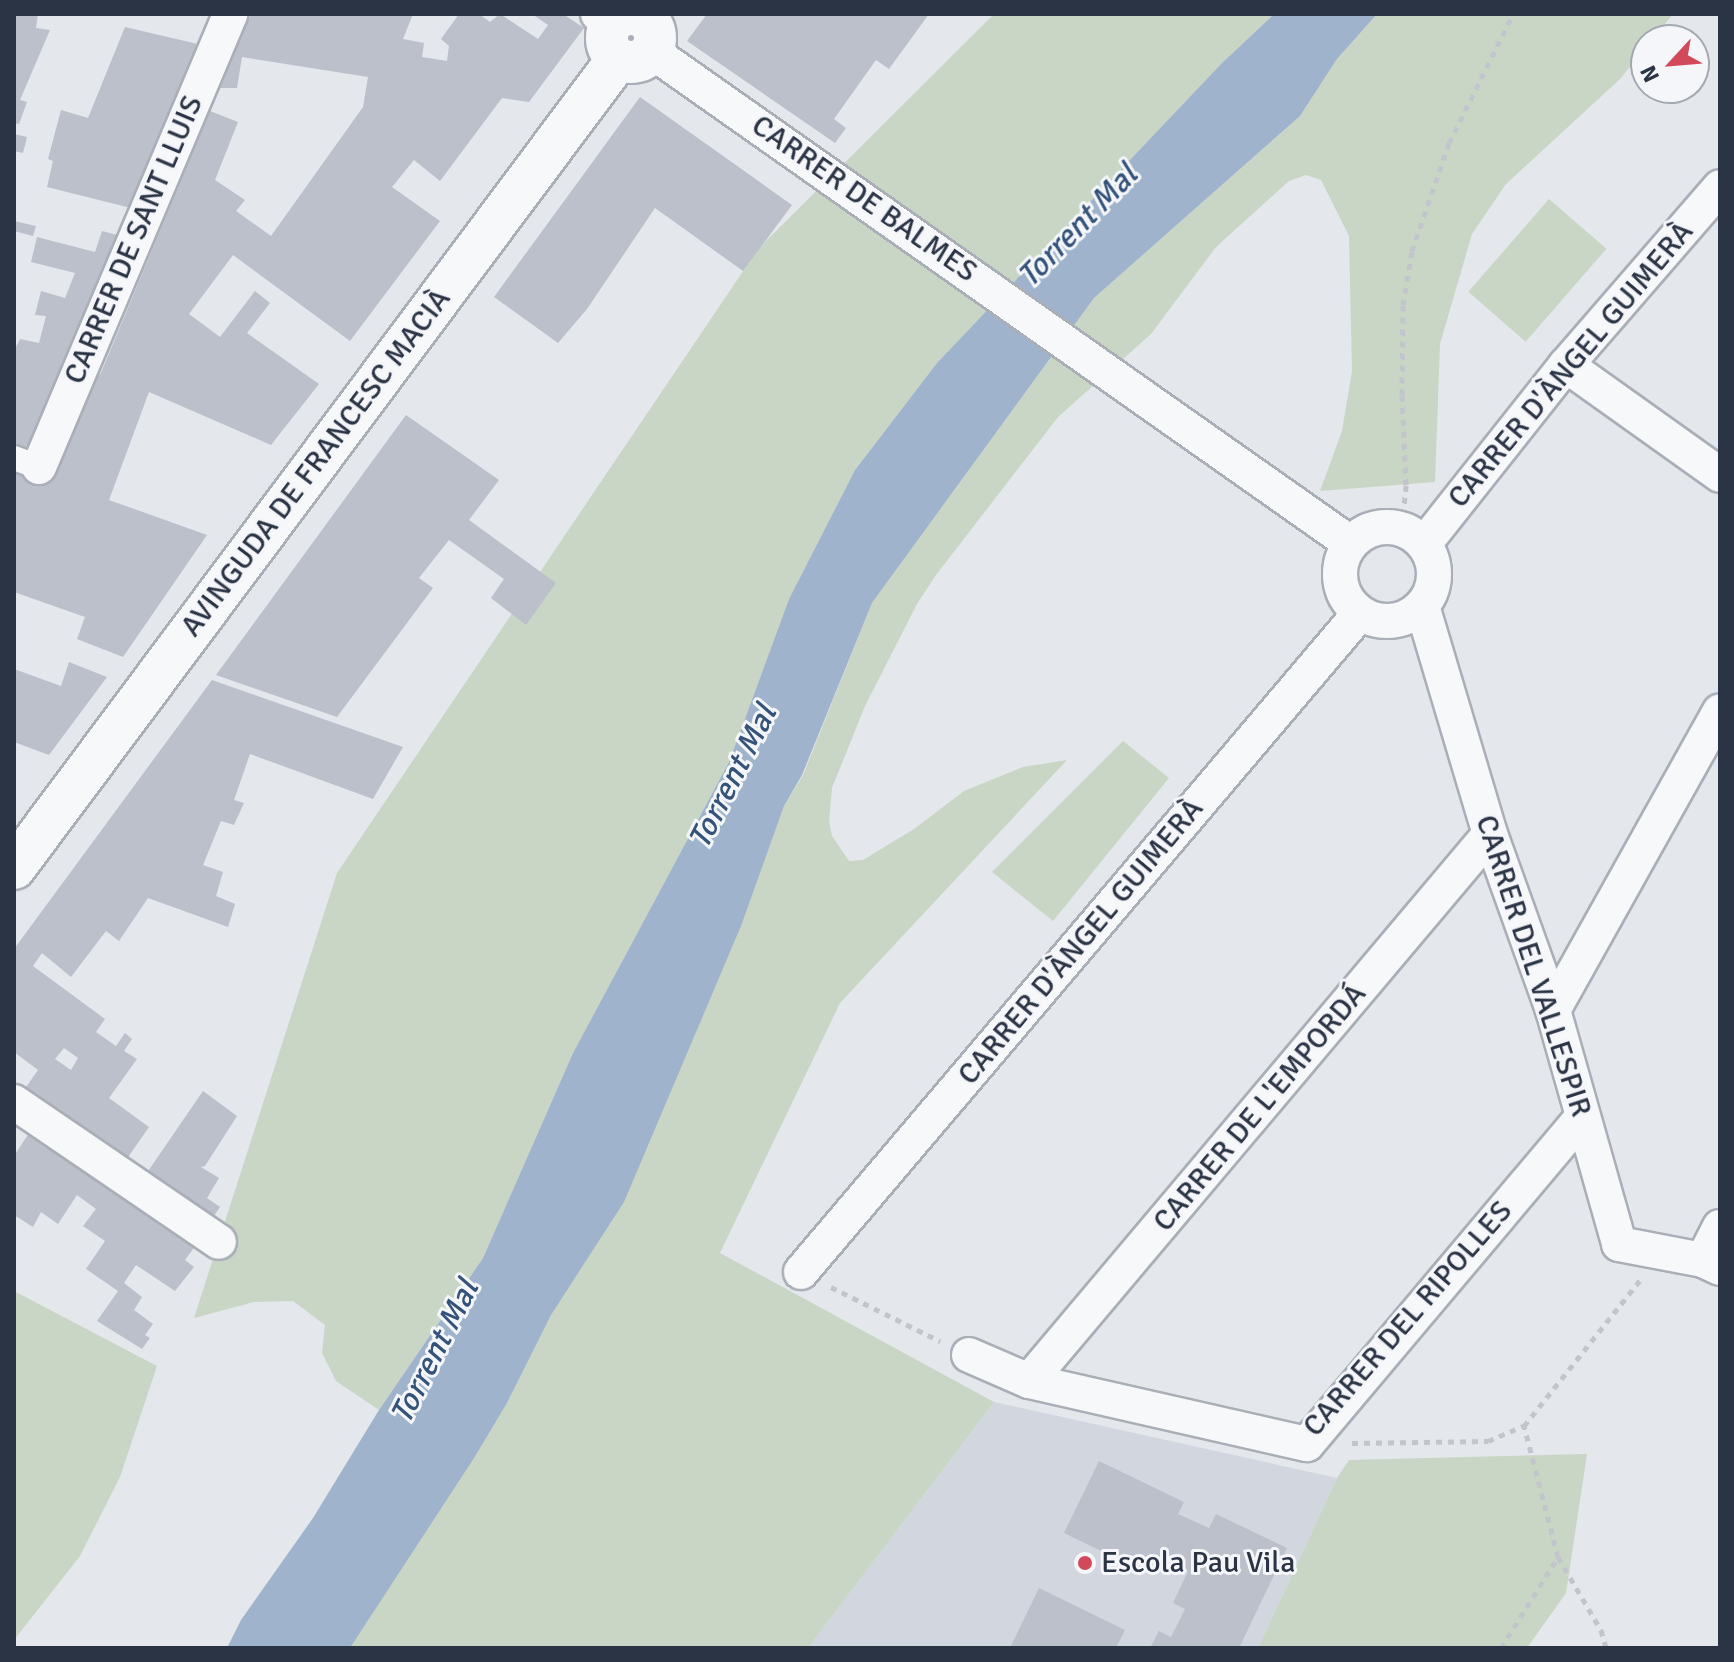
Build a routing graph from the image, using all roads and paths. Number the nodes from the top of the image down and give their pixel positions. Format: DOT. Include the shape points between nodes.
graph roads {
  1 [pos="230,14"];
  2 [pos="1513,14"];
  3 [pos="628,30"];
  4 [pos="1720,187"];
  5 [pos="1566,365"];
  6 [pos="26,462"];
  7 [pos="1720,475"];
  8 [pos="1339,535"];
  9 [pos="1413,536"];
  10 [pos="1422,606"];
  11 [pos="1360,613"];
  12 [pos="1720,711"];
  13 [pos="1490,834"];
  14 [pos="14,868"];
  15 [pos="1553,1010"];
  16 [pos="14,1102"];
  17 [pos="1582,1117"];
  18 [pos="1720,1227"];
  19 [pos="219,1242"];
  20 [pos="1661,1253"];
  21 [pos="1711,1264"];
  22 [pos="801,1272"];
  23 [pos="969,1355"];
  24 [pos="1029,1381"];
  25 [pos="1524,1426"];
  26 [pos="1307,1444"];
  27 [pos="1558,1557"];
  28 [pos="1501,1648"];
  29 [pos="1606,1648"];
  1 -- 6 [label="street, CARRER DE SANT LLUIS"];
  2 -- 9 [label="path" via="1449,143 1412,251 1403,305 1402,395"];
  3 -- 8 [label="street, CARRER DE BALMES"];
  3 -- 14 [label="street, AVINGUDA DE FRANCESC MACIÀ"];
  4 -- 5 [label="street, CARRER D'ÀNGEL GUIMERÀ"];
  5 -- 7 [label="street"];
  5 -- 9 [label="street, CARRER D'ÀNGEL GUIMERÀ"];
  8 -- 9 [label="street" via="1374,528"];
  8 -- 11 [label="street" via="1342,588"];
  9 -- 10 [label="street" via="1431,556 1434,582"];
  10 -- 11 [label="street" via="1399,620"];
  10 -- 13 [label="street, CARRER DEL VALLESPIR"];
  11 -- 22 [label="street, CARRER D'ÀNGEL GUIMERÀ"];
  12 -- 15 [label="street"];
  13 -- 15 [label="street, CARRER DEL VALLESPIR"];
  13 -- 24 [label="street, CARRER DE L'EMPORDÁ"];
  15 -- 17 [label="street, CARRER DEL VALLESPIR"];
  16 -- 19 [label="street"];
  17 -- 20 [label="street, CARRER DEL VALLESPIR" via="1619,1244"];
  17 -- 26 [label="street, CARRER DEL RIPOLLES"];
  18 -- 21 [label="street"];
  20 -- 21 [label="street, CARRER DEL VALLESPIR"];
  20 -- 25 [label="path"];
  22 -- 23 [label="path"];
  23 -- 24 [label="street, CARRER DEL RIPOLLES"];
  24 -- 26 [label="street, CARRER DEL RIPOLLES"];
  25 -- 26 [label="path" via="1488,1441"];
  25 -- 27 [label="path"];
  27 -- 28 [label="path"];
  27 -- 29 [label="path"];
}
